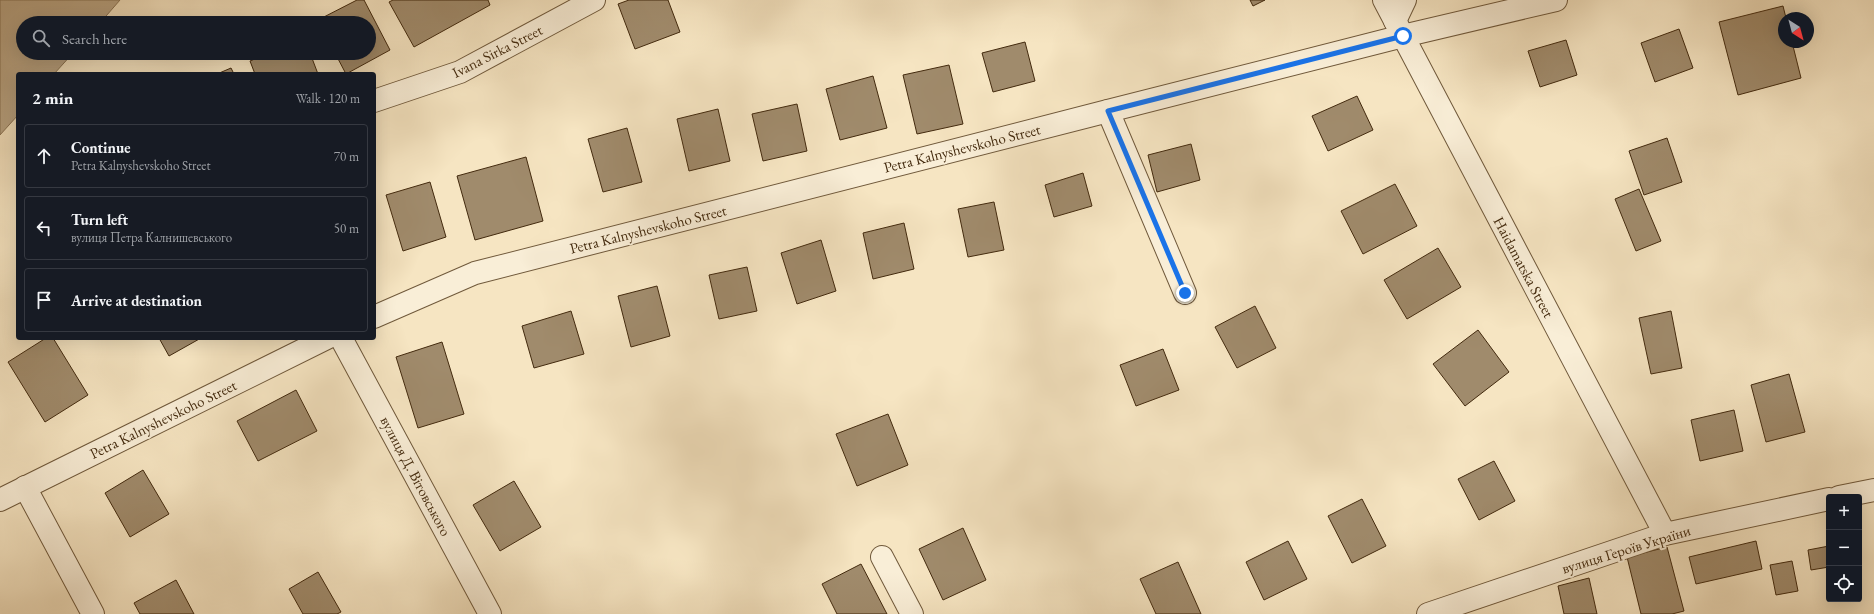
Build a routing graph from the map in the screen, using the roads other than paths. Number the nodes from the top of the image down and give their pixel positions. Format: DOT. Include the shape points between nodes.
graph roads {
  1 [pos="594,0"];
  2 [pos="1384,0"];
  3 [pos="1405,0"];
  4 [pos="1556,0"];
  5 [pos="1399,28"];
  6 [pos="376,100"];
  7 [pos="1108,111"];
  8 [pos="1185,293"];
  9 [pos="376,316"];
  10 [pos="323,340"];
  11 [pos="342,340"];
  12 [pos="26,487"];
  13 [pos="1874,490"];
  14 [pos="1854,494"];
  15 [pos="0,500"];
  16 [pos="1826,500"];
  17 [pos="1665,534"];
  18 [pos="882,557"];
  19 [pos="93,614"];
  20 [pos="490,614"];
  21 [pos="912,614"];
  22 [pos="1428,614"];
  1 -- 6 [label="street, Ivana Sirka Street" via="460,72"];
  2 -- 5 [label="street, Haidamatska Street"];
  3 -- 5 [label="street"];
  4 -- 5 [label="street, Petra Kalnyshevskoho Street"];
  5 -- 7 [label="street, Petra Kalnyshevskoho Street"];
  5 -- 17 [label="street, Haidamatska Street"];
  7 -- 8 [label="street"];
  7 -- 9 [label="street, Petra Kalnyshevskoho Street" via="476,273"];
  10 -- 12 [label="street, Petra Kalnyshevskoho Street"];
  11 -- 20 [label="street, вулиця Д. Вітовського"];
  12 -- 15 [label="street, Petra Kalnyshevskoho Street"];
  12 -- 19 [label="street"];
  13 -- 14 [label="street"];
  16 -- 17 [label="street, вулиця Героїв України"];
  17 -- 22 [label="street, вулиця Героїв України"];
  18 -- 21 [label="street"];
}
